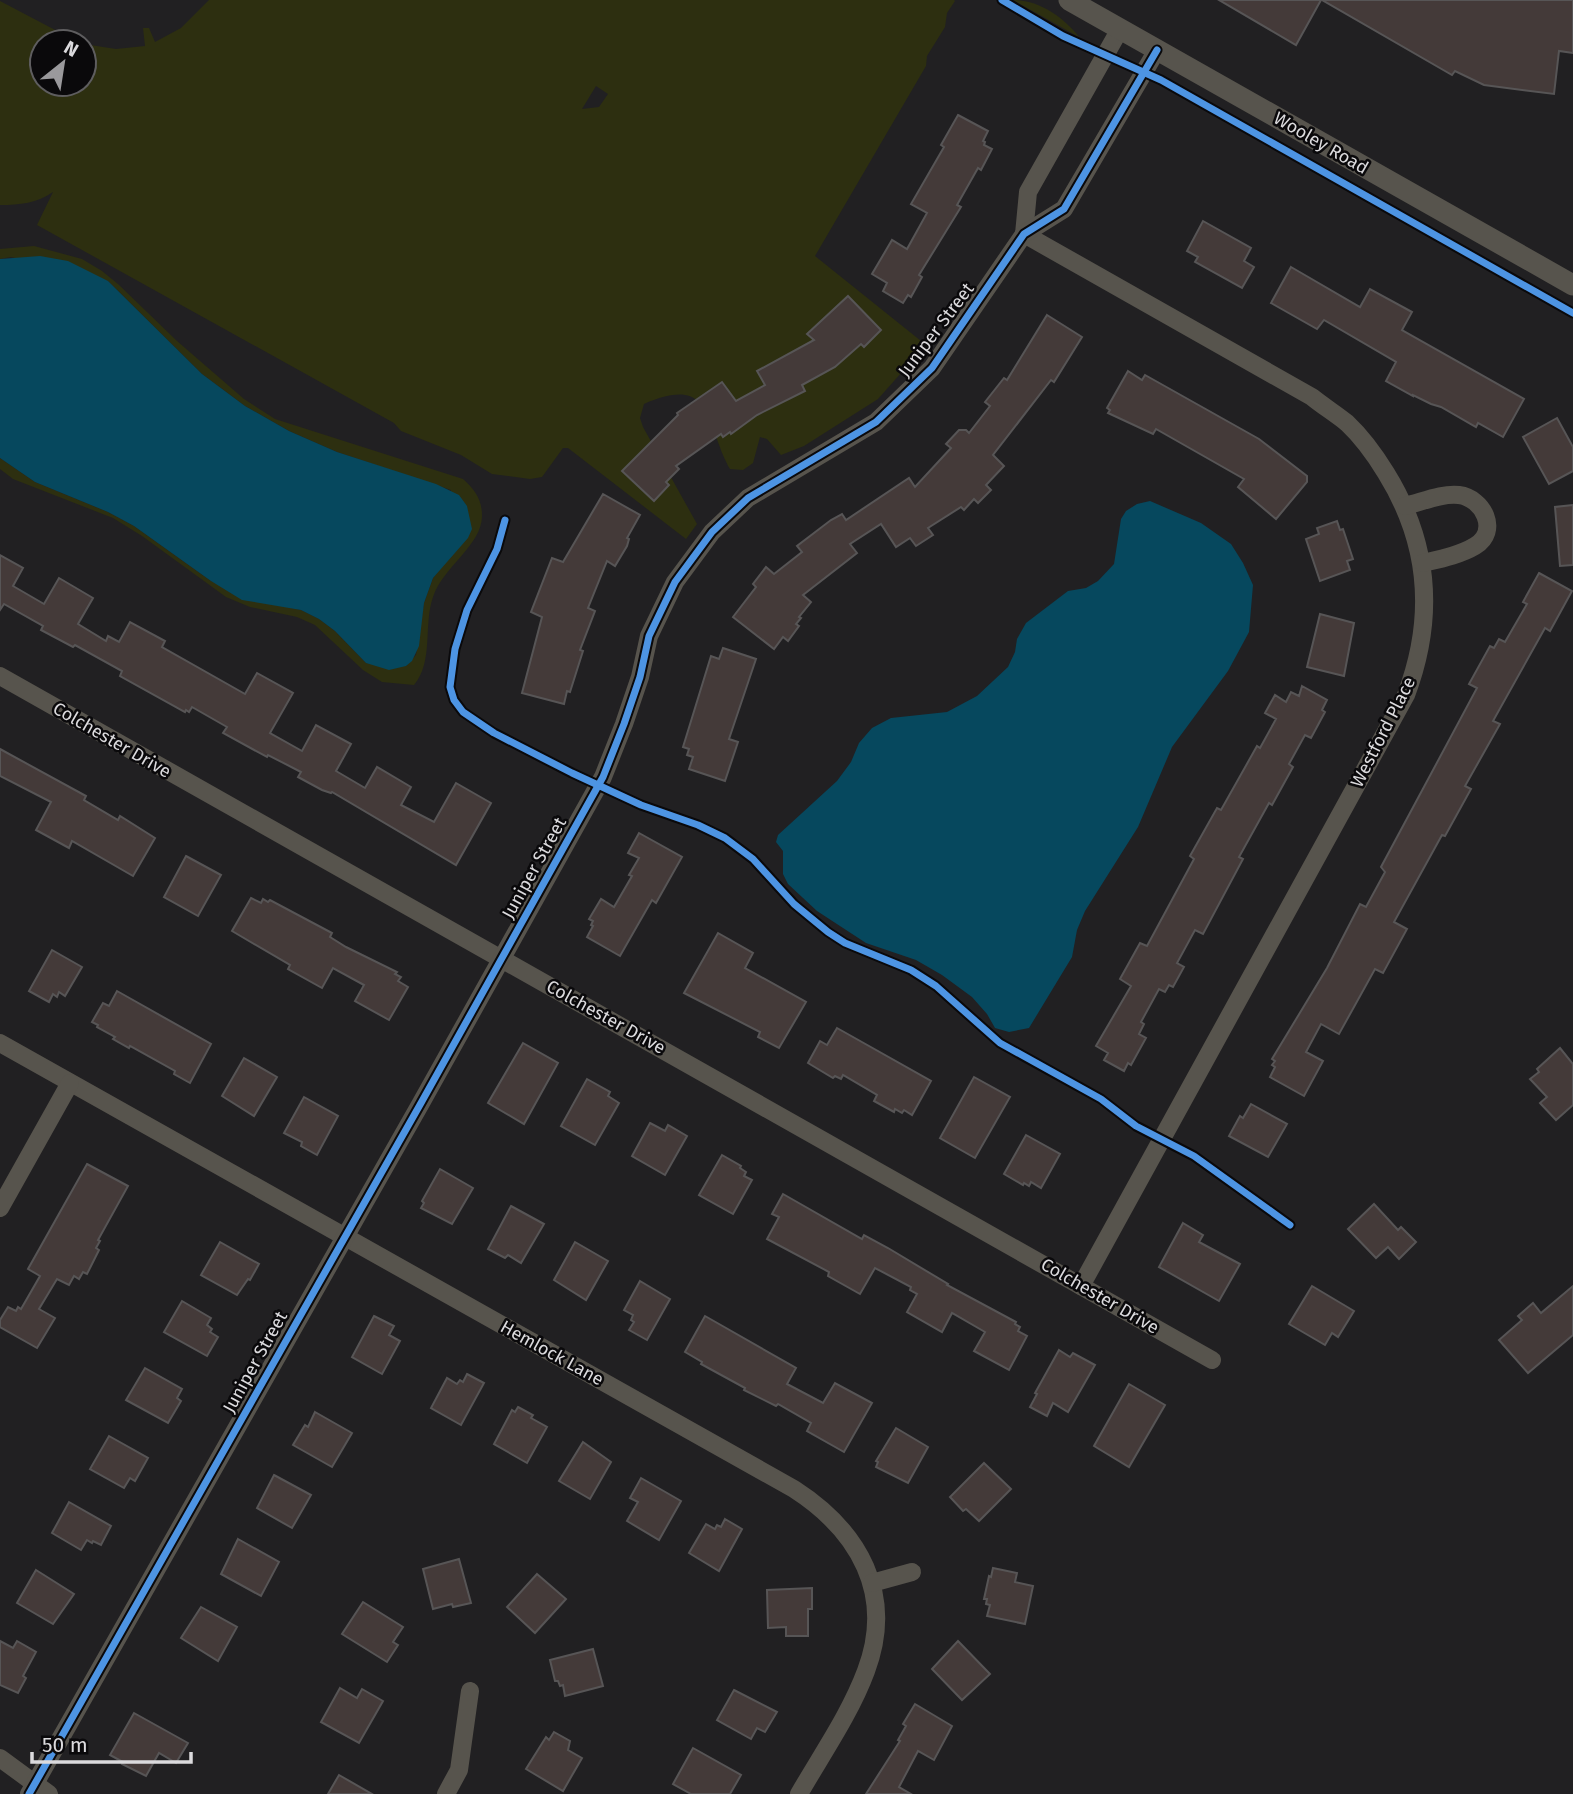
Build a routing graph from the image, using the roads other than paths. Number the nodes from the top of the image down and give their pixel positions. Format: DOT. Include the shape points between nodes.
graph roads {
  1 [pos="1069,0"];
  2 [pos="1120,29"];
  3 [pos="1157,50"];
  4 [pos="1024,234"];
  5 [pos="1573,285"];
  6 [pos="1405,506"];
  7 [pos="1423,563"];
  8 [pos="0,676"];
  9 [pos="501,959"];
  10 [pos="0,1043"];
  11 [pos="70,1083"];
  12 [pos="0,1208"];
  13 [pos="344,1237"];
  14 [pos="1082,1286"];
  15 [pos="1212,1360"];
  16 [pos="912,1572"];
  17 [pos="872,1583"];
  18 [pos="470,1691"];
  19 [pos="0,1758"];
  20 [pos="38,1790"];
  21 [pos="446,1794"];
  22 [pos="799,1794"];
  1 -- 2 [label="street, Wooley Road"];
  2 -- 3 [label="street, Wooley Road"];
  2 -- 4 [label="street, Juniper Street" via="1028,192"];
  3 -- 4 [label="street, Juniper Street" via="1064,209"];
  3 -- 5 [label="street, Wooley Road"];
  4 -- 6 [label="street, Westford Place" via="1312,397 1372,450"];
  4 -- 9 [label="street, Juniper Street" via="944,351 911,390 876,422 748,498 712,532 675,582 649,636 640,677 603,777"];
  6 -- 7 [label="street, Westford Place"];
  6 -- 7 [label="street" via="1456,495 1470,498 1488,521 1476,545"];
  7 -- 14 [label="street, Westford Place" via="1423,632 1406,695"];
  8 -- 9 [label="street, Colchester Drive"];
  9 -- 13 [label="street, Juniper Street"];
  9 -- 14 [label="street, Colchester Drive"];
  10 -- 11 [label="street, Hemlock Lane"];
  11 -- 12 [label="street"];
  11 -- 13 [label="street, Hemlock Lane"];
  13 -- 17 [label="street, Hemlock Lane" via="807,1497 849,1537"];
  13 -- 20 [label="street, Juniper Street"];
  14 -- 15 [label="street, Colchester Drive"];
  16 -- 17 [label="street"];
  17 -- 22 [label="street, Hemlock Lane" via="875,1634 866,1673"];
  18 -- 21 [label="street" via="459,1770"];
  19 -- 20 [label="street"];
}
